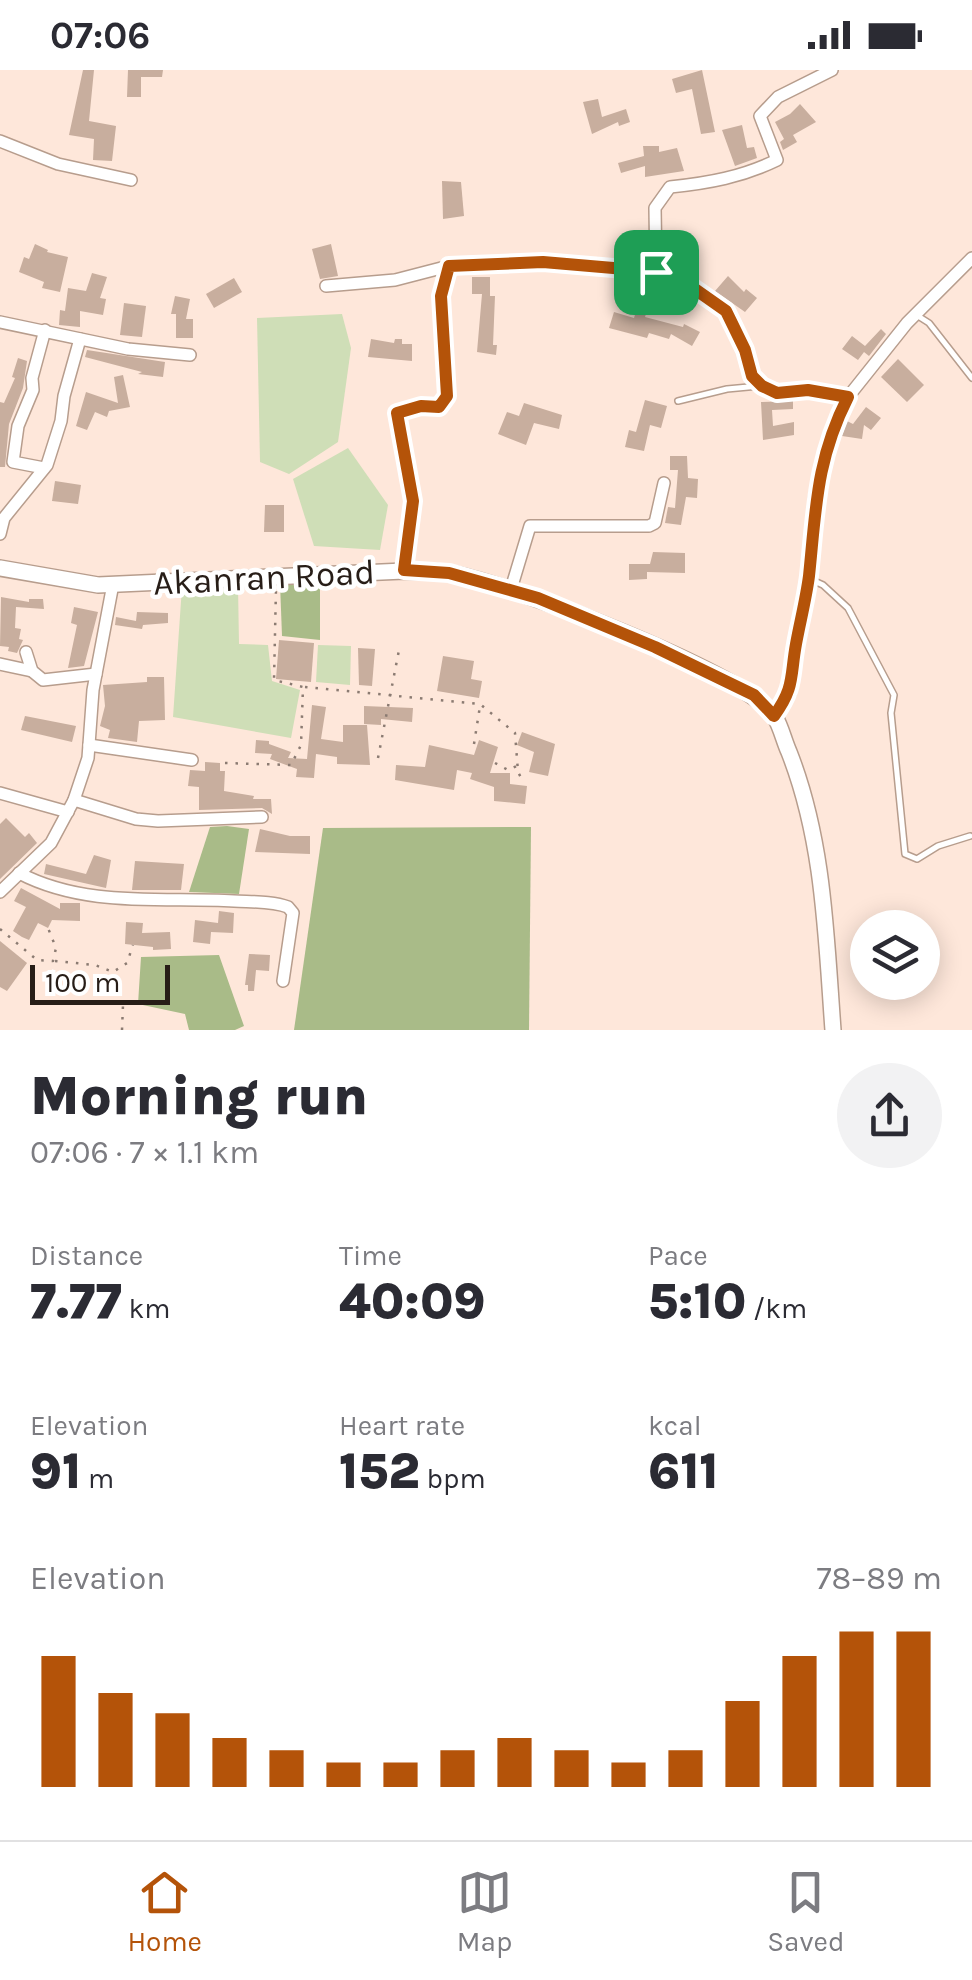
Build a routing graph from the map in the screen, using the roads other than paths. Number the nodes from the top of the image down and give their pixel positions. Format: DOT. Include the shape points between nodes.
graph roads {
  1 [pos="832,70"];
  2 [pos="0,141"];
  3 [pos="131,180"];
  4 [pos="972,258"];
  5 [pos="449,266"];
  6 [pos="656,272"];
  7 [pos="326,286"];
  8 [pos="916,314"];
  9 [pos="0,322"];
  10 [pos="45,330"];
  11 [pos="80,339"];
  12 [pos="190,355"];
  13 [pos="972,378"];
  14 [pos="762,386"];
  15 [pos="848,397"];
  16 [pos="678,401"];
  17 [pos="44,468"];
  18 [pos="664,483"];
  19 [pos="0,534"];
  20 [pos="0,568"];
  21 [pos="404,570"];
  22 [pos="809,579"];
  23 [pos="113,584"];
  24 [pos="511,589"];
  25 [pos="26,652"];
  26 [pos="0,664"];
  27 [pos="32,671"];
  28 [pos="96,674"];
  29 [pos="774,716"];
  30 [pos="89,745"];
  31 [pos="192,760"];
  32 [pos="0,793"];
  33 [pos="71,806"];
  34 [pos="262,817"];
  35 [pos="970,836"];
  36 [pos="19,873"];
  37 [pos="0,892"];
  38 [pos="283,981"];
  39 [pos="832,1030"];
  1 -- 6 [label="street" via="778,97 760,116 777,160 713,182 670,187 656,208"];
  2 -- 3 [label="street" via="58,164"];
  4 -- 8 [label="street"];
  5 -- 6 [label="street" via="543,262"];
  5 -- 7 [label="street" via="396,280"];
  5 -- 21 [label="street" via="441,296 447,396 439,407 397,413 413,501"];
  6 -- 14 [label="street" via="672,273 726,311"];
  8 -- 13 [label="lane"];
  8 -- 15 [label="street"];
  9 -- 10 [label="street"];
  10 -- 11 [label="street"];
  10 -- 17 [label="street" via="13,462"];
  11 -- 12 [label="street"];
  11 -- 17 [label="street"];
  14 -- 15 [label="street" via="777,393"];
  14 -- 16 [label="lane"];
  15 -- 22 [label="street" via="832,428 815,495"];
  17 -- 19 [label="street" via="4,518"];
  18 -- 24 [label="street" via="656,524 530,526"];
  20 -- 23 [label="main road, Akanran Road"];
  21 -- 23 [label="main road, Akanran Road"];
  21 -- 24 [label="main road, Akanran Road"];
  22 -- 29 [label="street" via="790,693"];
  22 -- 35 [label="lane" via="848,608 894,694 905,854 917,859"];
  23 -- 28 [label="street"];
  24 -- 29 [label="main road, Akanran Road" via="655,647 754,695"];
  25 -- 27 [label="street"];
  26 -- 27 [label="street"];
  27 -- 28 [label="street" via="43,680"];
  28 -- 30 [label="street"];
  29 -- 39 [label="main road" via="798,776 822,872"];
  30 -- 31 [label="street"];
  30 -- 33 [label="street"];
  32 -- 33 [label="street"];
  33 -- 34 [label="street" via="158,822"];
  33 -- 36 [label="street" via="51,843"];
  36 -- 37 [label="street"];
  36 -- 38 [label="street" via="82,894 142,902 288,907 293,913"];
}
